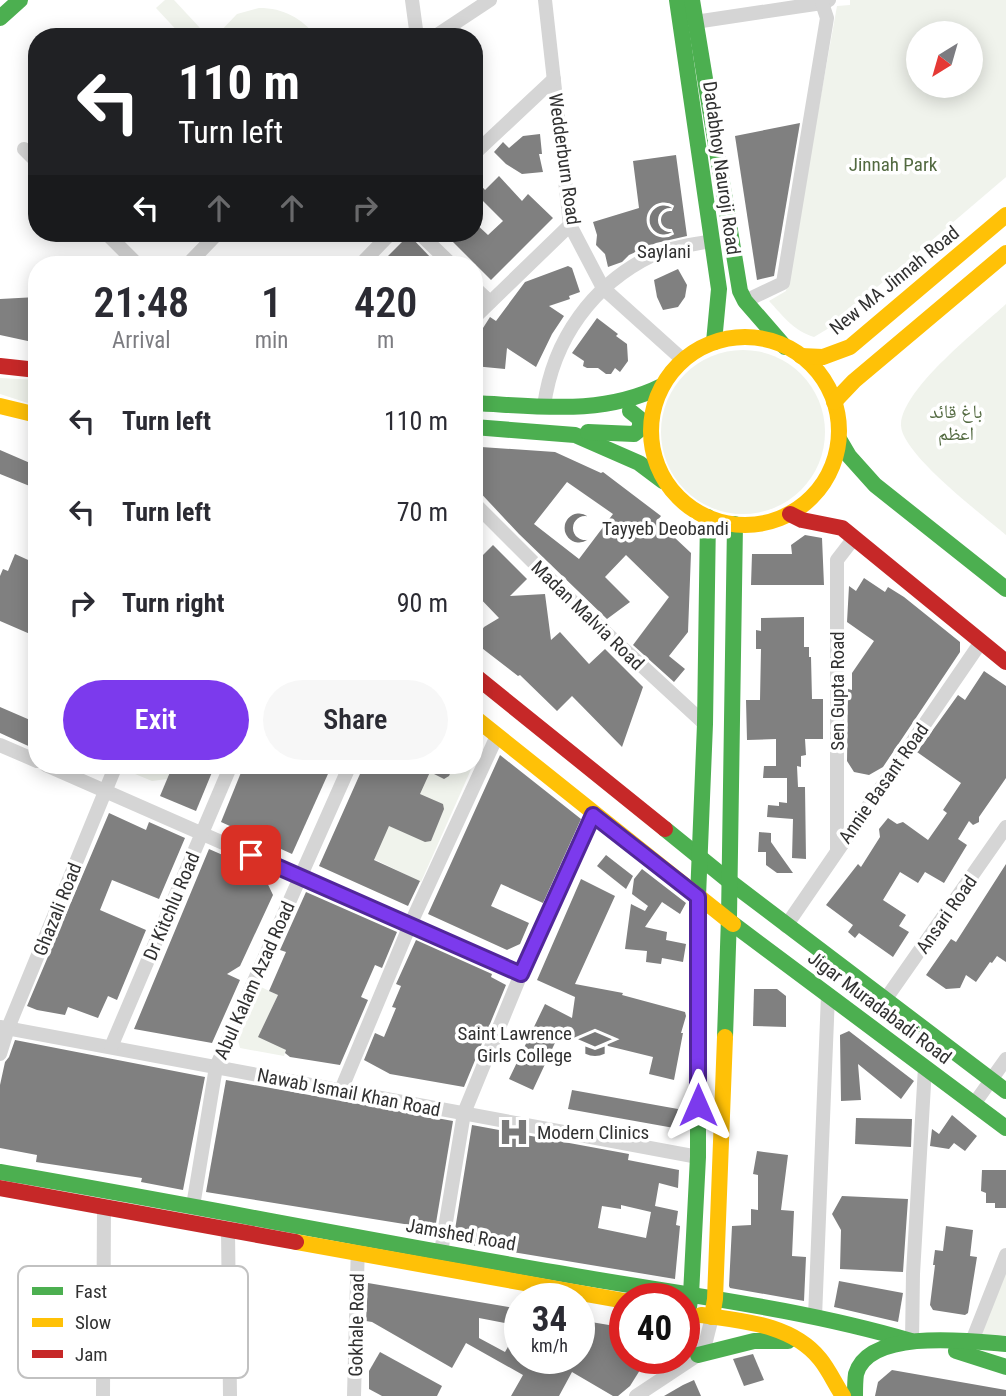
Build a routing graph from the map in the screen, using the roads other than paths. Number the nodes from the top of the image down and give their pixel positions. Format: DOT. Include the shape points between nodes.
graph roads {
  1 [pos="20,0"];
  2 [pos="412,0"];
  3 [pos="490,0"];
  4 [pos="545,0"];
  5 [pos="677,0"];
  6 [pos="692,0"];
  7 [pos="825,1"];
  8 [pos="0,18"];
  9 [pos="695,22"];
  10 [pos="416,28"];
  11 [pos="448,28"];
  12 [pos="554,79"];
  13 [pos="483,145"];
  14 [pos="24,149"];
  15 [pos="28,153"];
  16 [pos="1006,215"];
  17 [pos="570,225"];
  18 [pos="711,241"];
  19 [pos="115,242"];
  20 [pos="209,242"];
  21 [pos="382,242"];
  22 [pos="428,242"];
  23 [pos="1006,253"];
  24 [pos="129,256"];
  25 [pos="196,256"];
  26 [pos="369,256"];
  27 [pos="443,256"];
  28 [pos="603,288"];
  29 [pos="483,295"];
  30 [pos="745,301"];
  31 [pos="490,302"];
  32 [pos="483,309"];
  33 [pos="714,342"];
  34 [pos="785,346"];
  35 [pos="801,356"];
  36 [pos="683,360"];
  37 [pos="0,366"];
  38 [pos="28,369"];
  39 [pos="663,386"];
  40 [pos="834,401"];
  41 [pos="483,403"];
  42 [pos="0,406"];
  43 [pos="544,406"];
  44 [pos="600,407"];
  45 [pos="28,413"];
  46 [pos="483,428"];
  47 [pos="575,435"];
  48 [pos="839,439"];
  49 [pos="670,488"];
  50 [pos="483,512"];
  51 [pos="790,514"];
  52 [pos="708,517"];
  53 [pos="735,524"];
  54 [pos="854,538"];
  55 [pos="1006,589"];
  56 [pos="981,642"];
  57 [pos="1006,662"];
  58 [pos="483,682"];
  59 [pos="483,724"];
  60 [pos="705,724"];
  61 [pos="497,736"];
  62 [pos="0,744"];
  63 [pos="28,757"];
  64 [pos="483,766"];
  65 [pos="67,774"];
  66 [pos="113,774"];
  67 [pos="227,774"];
  68 [pos="346,774"];
  69 [pos="480,774"];
  70 [pos="106,791"];
  71 [pos="593,815"];
  72 [pos="1006,827"];
  73 [pos="202,833"];
  74 [pos="837,850"];
  75 [pos="701,859"];
  76 [pos="300,877"];
  77 [pos="729,881"];
  78 [pos="698,897"];
  79 [pos="729,917"];
  80 [pos="410,925"];
  81 [pos="786,926"];
  82 [pos="521,974"];
  83 [pos="828,995"];
  84 [pos="885,1000"];
  85 [pos="4,1028"];
  86 [pos="111,1048"];
  87 [pos="0,1054"];
  88 [pos="1006,1059"];
  89 [pos="216,1067"];
  90 [pos="925,1067"];
  91 [pos="991,1081"];
  92 [pos="341,1090"];
  93 [pos="1006,1091"];
  94 [pos="974,1104"];
  95 [pos="464,1113"];
  96 [pos="1006,1128"];
  97 [pos="698,1157"];
  98 [pos="0,1172"];
  99 [pos="0,1188"];
  100 [pos="193,1206"];
  101 [pos="104,1207"];
  102 [pos="228,1230"];
  103 [pos="359,1237"];
  104 [pos="441,1252"];
  105 [pos="358,1254"];
  106 [pos="1006,1255"];
  107 [pos="104,1266"];
  108 [pos="228,1266"];
  109 [pos="621,1283"];
  110 [pos="692,1283"];
  111 [pos="700,1296"];
  112 [pos="609,1298"];
  113 [pos="715,1299"];
  114 [pos="700,1317"];
  115 [pos="712,1317"];
  116 [pos="816,1317"];
  117 [pos="917,1340"];
  118 [pos="972,1341"];
  119 [pos="803,1343"];
  120 [pos="1006,1344"];
  121 [pos="700,1352"];
  122 [pos="700,1354"];
  123 [pos="1006,1357"];
  124 [pos="1006,1367"];
  125 [pos="655,1374"];
  126 [pos="669,1374"];
  127 [pos="103,1378"];
  128 [pos="230,1378"];
  129 [pos="640,1393"];
  130 [pos="103,1396"];
  131 [pos="230,1396"];
  132 [pos="354,1396"];
  133 [pos="843,1396"];
  134 [pos="855,1396"];
  1 -- 8 [label="main road"];
  2 -- 10 [label="street"];
  3 -- 11 [label="street"];
  4 -- 12 [label="street, Wedderburn Road"];
  5 -- 18 [label="main road, Dadabhoy Nauroji Road"];
  6 -- 9 [label="main road"];
  7 -- 9 [label="street"];
  7 -- 30 [label="street" via="827,18 783,283"];
  9 -- 30 [label="main road" via="735,270"];
  12 -- 13 [label="street"];
  12 -- 17 [label="street, Wedderburn Road"];
  14 -- 15 [label="street"];
  16 -- 35 [label="main road, New MA Jinnah Road" via="850,347 823,357"];
  17 -- 28 [label="street, Wedderburn Road"];
  17 -- 31 [label="street"];
  18 -- 28 [label="street" via="654,255"];
  18 -- 33 [label="main road, Dadabhoy Nauroji Road" via="719,289"];
  19 -- 24 [label="street"];
  20 -- 25 [label="street"];
  21 -- 26 [label="street"];
  22 -- 27 [label="street"];
  23 -- 40 [label="main road"];
  28 -- 36 [label="street, Wedderburn Road"];
  28 -- 43 [label="street" via="577,318 557,352"];
  29 -- 31 [label="street"];
  30 -- 34 [label="main road"];
  31 -- 32 [label="street"];
  33 -- 34 [label="main road" via="750,338"];
  33 -- 36 [label="main road"];
  34 -- 35 [label="main road"];
  35 -- 40 [label="main road" via="815,369"];
  36 -- 39 [label="main road"];
  37 -- 38 [label="main road"];
  39 -- 44 [label="main road" via="637,399"];
  39 -- 49 [label="main road" via="655,402 651,438 657,464"];
  40 -- 48 [label="main road"];
  41 -- 43 [label="main road"];
  42 -- 45 [label="main road"];
  43 -- 44 [label="main road"];
  44 -- 47 [label="main road" via="636,414 640,429 626,436 591,431"];
  46 -- 47 [label="main road"];
  47 -- 49 [label="main road" via="639,463"];
  48 -- 51 [label="main road" via="824,482"];
  48 -- 55 [label="main road" via="875,485"];
  49 -- 52 [label="main road"];
  50 -- 60 [label="street, Madan Malvia Road"];
  51 -- 53 [label="main road" via="763,523"];
  51 -- 54 [label="main road" via="802,522 842,528"];
  52 -- 53 [label="main road"];
  52 -- 60 [label="main road"];
  53 -- 77 [label="main road"];
  54 -- 56 [label="main road"];
  54 -- 74 [label="street, Sen Gupta Road" via="837,560"];
  56 -- 57 [label="main road"];
  56 -- 74 [label="street, Annie Basant Road"];
  58 -- 75 [label="main road, Jigar Muradabadi Road"];
  59 -- 61 [label="main road, Jigar Muradabadi Road"];
  60 -- 75 [label="main road"];
  61 -- 64 [label="street"];
  61 -- 71 [label="main road, Jigar Muradabadi Road"];
  62 -- 63 [label="street"];
  65 -- 70 [label="street"];
  66 -- 70 [label="street, Ghazali Road"];
  67 -- 73 [label="street, Dr Kitchlu Road"];
  68 -- 76 [label="street, Abul Kalam Azad Road"];
  69 -- 80 [label="street"];
  70 -- 73 [label="street"];
  70 -- 85 [label="street, Ghazali Road"];
  71 -- 78 [label="main road, Jigar Muradabadi Road"];
  71 -- 82 [label="street"];
  72 -- 84 [label="street, Ansari Road"];
  73 -- 76 [label="street"];
  73 -- 86 [label="street, Dr Kitchlu Road"];
  74 -- 81 [label="street, Annie Basant Road"];
  75 -- 77 [label="main road, Jigar Muradabadi Road"];
  75 -- 78 [label="main road"];
  76 -- 80 [label="street"];
  76 -- 89 [label="street, Abul Kalam Azad Road"];
  77 -- 79 [label="main road"];
  77 -- 81 [label="main road, Jigar Muradabadi Road"];
  78 -- 79 [label="main road, Jigar Muradabadi Road"];
  78 -- 97 [label="main road"];
  79 -- 83 [label="main road, Jigar Muradabadi Road"];
  79 -- 113 [label="main road"];
  80 -- 82 [label="street"];
  80 -- 92 [label="street"];
  81 -- 84 [label="main road, Jigar Muradabadi Road"];
  82 -- 95 [label="street"];
  83 -- 90 [label="main road, Jigar Muradabadi Road"];
  83 -- 116 [label="street"];
  84 -- 91 [label="main road, Jigar Muradabadi Road"];
  85 -- 86 [label="street, Nawab Ismail Khan Road"];
  85 -- 87 [label="street, Ghazali Road"];
  86 -- 89 [label="street, Nawab Ismail Khan Road"];
  88 -- 91 [label="street"];
  89 -- 92 [label="street, Nawab Ismail Khan Road"];
  89 -- 100 [label="street, Abul Kalam Azad Road"];
  90 -- 94 [label="main road, Jigar Muradabadi Road"];
  90 -- 117 [label="street" via="914,1274"];
  91 -- 93 [label="main road, Jigar Muradabadi Road"];
  91 -- 94 [label="street"];
  92 -- 95 [label="street, Nawab Ismail Khan Road"];
  94 -- 96 [label="main road, Jigar Muradabadi Road"];
  95 -- 97 [label="street, Nawab Ismail Khan Road"];
  95 -- 104 [label="street"];
  97 -- 110 [label="main road"];
  98 -- 100 [label="main road, Jamshed Road"];
  99 -- 101 [label="main road, Jamshed Road"];
  100 -- 103 [label="main road, Jamshed Road"];
  101 -- 102 [label="main road, Jamshed Road"];
  101 -- 107 [label="street"];
  102 -- 105 [label="main road, Jamshed Road"];
  102 -- 108 [label="street"];
  103 -- 104 [label="main road, Jamshed Road"];
  103 -- 105 [label="street, Gokhale Road"];
  104 -- 109 [label="main road, Jamshed Road"];
  105 -- 112 [label="main road, Jamshed Road"];
  105 -- 132 [label="street, Gokhale Road"];
  106 -- 118 [label="street"];
  111 -- 113 [label="main road, Jamshed Road"];
  113 -- 115 [label="main road"];
  113 -- 116 [label="main road, Jamshed Road"];
  114 -- 115 [label="main road"];
  115 -- 119 [label="main road" via="759,1325"];
  115 -- 121 [label="street"];
  116 -- 117 [label="main road, Jamshed Road"];
  117 -- 118 [label="main road"];
  117 -- 123 [label="main road"];
  117 -- 124 [label="main road"];
  117 -- 134 [label="main road" via="870,1355 853,1382"];
  118 -- 120 [label="main road"];
  119 -- 122 [label="main road" via="750,1341"];
  119 -- 133 [label="main road" via="819,1358"];
  125 -- 129 [label="street"];
  126 -- 129 [label="street"];
  127 -- 130 [label="street"];
  128 -- 131 [label="street"];
}
